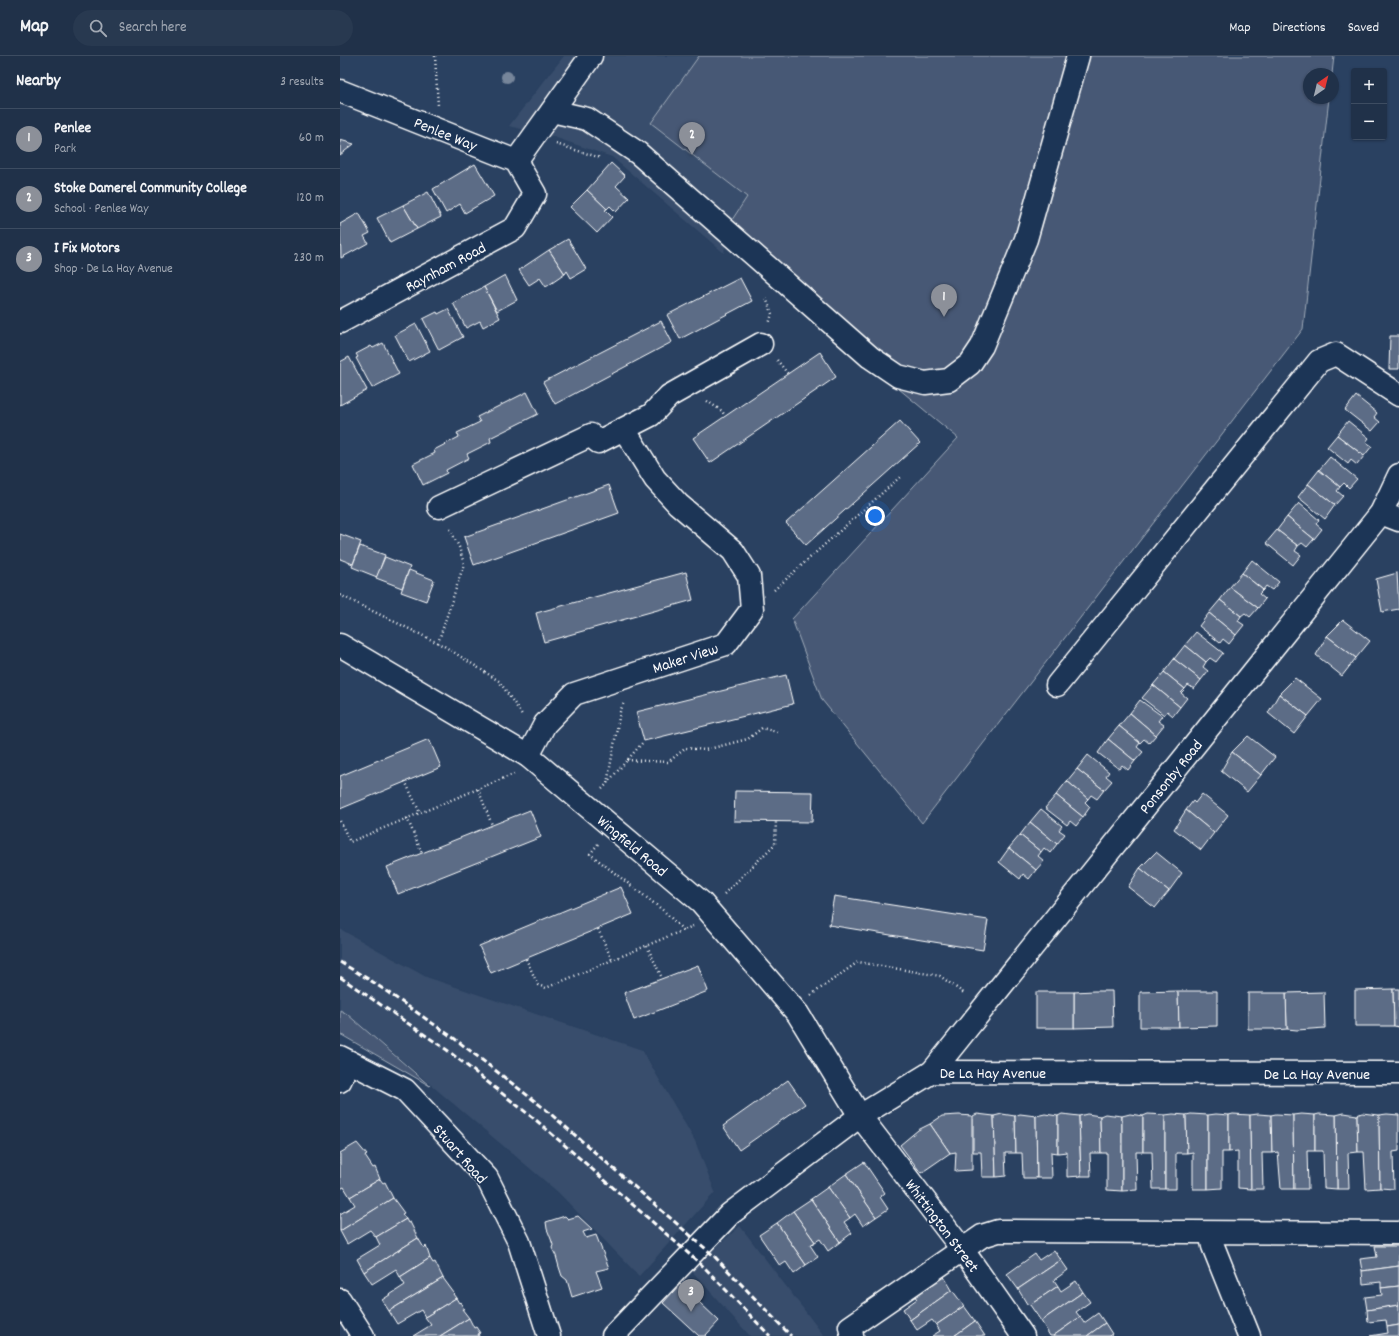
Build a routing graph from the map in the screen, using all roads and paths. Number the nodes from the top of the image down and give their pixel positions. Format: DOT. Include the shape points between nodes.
graph roads {
  1 [pos="435,56"];
  2 [pos="591,56"];
  3 [pos="1078,56"];
  4 [pos="340,91"];
  5 [pos="552,110"];
  6 [pos="439,130"];
  7 [pos="533,138"];
  8 [pos="606,159"];
  9 [pos="516,161"];
  10 [pos="762,294"];
  11 [pos="340,322"];
  12 [pos="761,344"];
  13 [pos="1399,395"];
  14 [pos="624,429"];
  15 [pos="1399,475"];
  16 [pos="900,478"];
  17 [pos="439,508"];
  18 [pos="1390,516"];
  19 [pos="750,594"];
  20 [pos="340,595"];
  21 [pos="438,643"];
  22 [pos="340,645"];
  23 [pos="640,672"];
  24 [pos="1057,685"];
  25 [pos="777,732"];
  26 [pos="538,737"];
  27 [pos="644,741"];
  28 [pos="533,760"];
  29 [pos="627,760"];
  30 [pos="405,781"];
  31 [pos="607,784"];
  32 [pos="478,789"];
  33 [pos="588,806"];
  34 [pos="420,813"];
  35 [pos="407,818"];
  36 [pos="340,821"];
  37 [pos="776,821"];
  38 [pos="492,825"];
  39 [pos="612,826"];
  40 [pos="422,853"];
  41 [pos="710,912"];
  42 [pos="598,929"];
  43 [pos="684,931"];
  44 [pos="647,946"];
  45 [pos="526,959"];
  46 [pos="612,960"];
  47 [pos="662,978"];
  48 [pos="793,1008"];
  49 [pos="984,1008"];
  50 [pos="345,1059"];
  51 [pos="932,1072"];
  52 [pos="1399,1073"];
  53 [pos="340,1081"];
  54 [pos="860,1116"];
  55 [pos="1210,1233"];
  56 [pos="1399,1233"];
  57 [pos="962,1249"];
  58 [pos="340,1300"];
  59 [pos="363,1336"];
  60 [pos="549,1336"];
  61 [pos="613,1336"];
  62 [pos="852,1336"];
  63 [pos="1023,1336"];
  64 [pos="1249,1336"];
  1 -- 6 [label="path"];
  2 -- 5 [label="street"];
  3 -- 5 [label="street" via="1026,239 982,346 970,364 949,380 925,383 898,376 870,357 638,153 587,119"];
  4 -- 6 [label="street, Penlee Way"];
  5 -- 7 [label="street"];
  6 -- 9 [label="street, Penlee Way"];
  7 -- 8 [label="path"];
  7 -- 9 [label="street"];
  9 -- 11 [label="street, Raynham Road" via="535,194 516,228"];
  10 -- 12 [label="path" via="768,299 772,314"];
  12 -- 14 [label="street" via="669,396 651,415"];
  13 -- 24 [label="street" via="1336,354 1319,361"];
  14 -- 17 [label="street" via="598,442 591,435"];
  14 -- 19 [label="street, Maker View" via="655,479 678,504 733,551 749,576"];
  15 -- 18 [label="street, Ponsonby Road"];
  16 -- 19 [label="path" via="773,591"];
  17 -- 21 [label="path" via="459,547 464,564"];
  18 -- 49 [label="street, Ponsonby Road"];
  19 -- 23 [label="street, Maker View" via="752,609 726,644"];
  20 -- 21 [label="path"];
  21 -- 26 [label="path" via="498,681"];
  22 -- 28 [label="street, Wingfield Road"];
  23 -- 26 [label="street, Maker View" via="574,694 546,724"];
  23 -- 31 [label="path" via="625,697 620,712"];
  25 -- 29 [label="path" via="762,728 748,739 705,750 686,748 668,762"];
  26 -- 28 [label="street, Maker View"];
  27 -- 29 [label="path"];
  28 -- 32 [label="path"];
  28 -- 33 [label="street, Wingfield Road"];
  29 -- 31 [label="path"];
  30 -- 34 [label="path"];
  31 -- 33 [label="path"];
  32 -- 34 [label="path"];
  32 -- 38 [label="path"];
  33 -- 39 [label="street, Wingfield Road"];
  34 -- 35 [label="path"];
  35 -- 36 [label="path" via="350,842"];
  35 -- 40 [label="path"];
  37 -- 41 [label="path" via="775,844"];
  39 -- 41 [label="street, Wingfield Road"];
  39 -- 43 [label="path" via="590,854 664,911"];
  41 -- 43 [label="path"];
  41 -- 48 [label="street, Wingfield Road"];
  42 -- 46 [label="path"];
  43 -- 44 [label="path"];
  44 -- 46 [label="path"];
  44 -- 47 [label="path"];
  45 -- 46 [label="path" via="538,984 546,988"];
  48 -- 49 [label="path" via="858,962 940,976"];
  48 -- 54 [label="street, Wingfield Road"];
  49 -- 51 [label="street, Ponsonby Road"];
  50 -- 53 [label="street"];
  50 -- 60 [label="street, Stuart Road" via="405,1090 487,1178 519,1242"];
  51 -- 52 [label="street, De La Hay Avenue"];
  51 -- 54 [label="street, De La Hay Avenue"];
  54 -- 57 [label="street, Whittington Street"];
  54 -- 61 [label="street, De La Hay Avenue" via="730,1214"];
  55 -- 56 [label="street"];
  55 -- 57 [label="street" via="998,1231 982,1236"];
  55 -- 64 [label="street"];
  57 -- 62 [label="street" via="850,1327"];
  57 -- 63 [label="street, Whittington Street"];
  58 -- 59 [label="street"];
}
